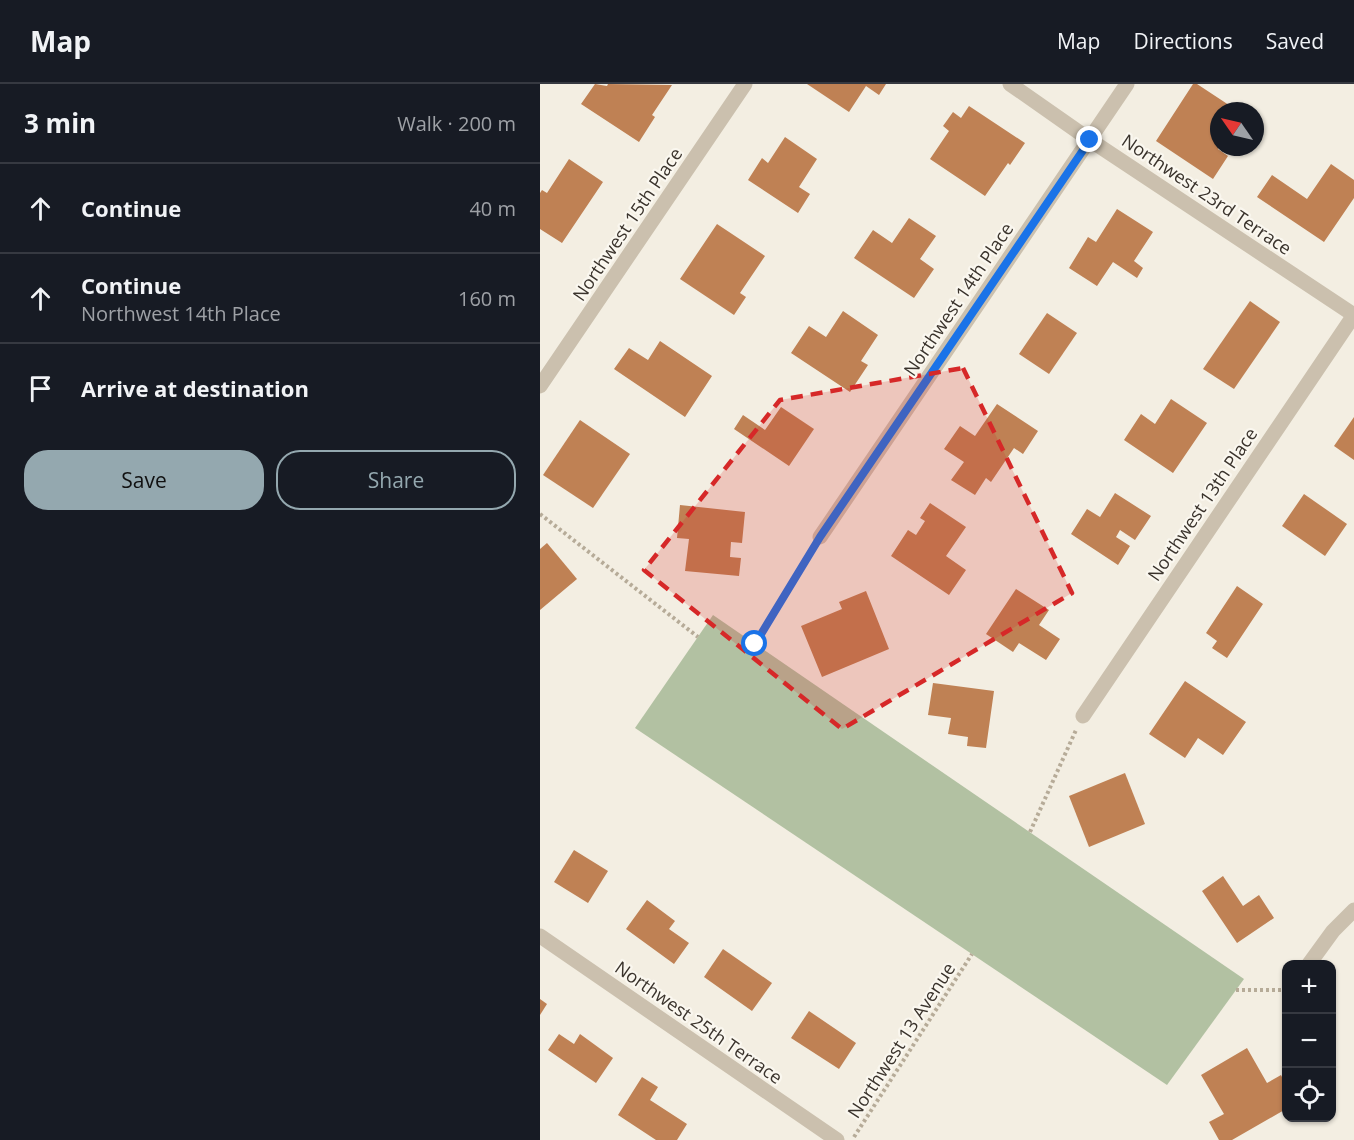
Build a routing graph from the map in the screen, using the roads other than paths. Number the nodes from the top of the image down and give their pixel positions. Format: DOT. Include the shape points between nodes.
graph roads {
  1 [pos="746,84"];
  2 [pos="1010,84"];
  3 [pos="1127,84"];
  4 [pos="1090,140"];
  5 [pos="1354,315"];
  6 [pos="540,386"];
  7 [pos="820,537"];
  8 [pos="1083,716"];
  9 [pos="1354,910"];
  10 [pos="540,936"];
  11 [pos="1312,960"];
  12 [pos="837,1140"];
  1 -- 6 [label="street, Northwest 15th Place"];
  2 -- 4 [label="street, Northwest 23rd Terrace"];
  3 -- 4 [label="street, Northwest 14th Place"];
  4 -- 5 [label="street, Northwest 23rd Terrace"];
  4 -- 7 [label="street, Northwest 14th Place"];
  5 -- 8 [label="street, Northwest 13th Place"];
  9 -- 11 [label="street"];
  10 -- 12 [label="street, Northwest 25th Terrace"];
}
